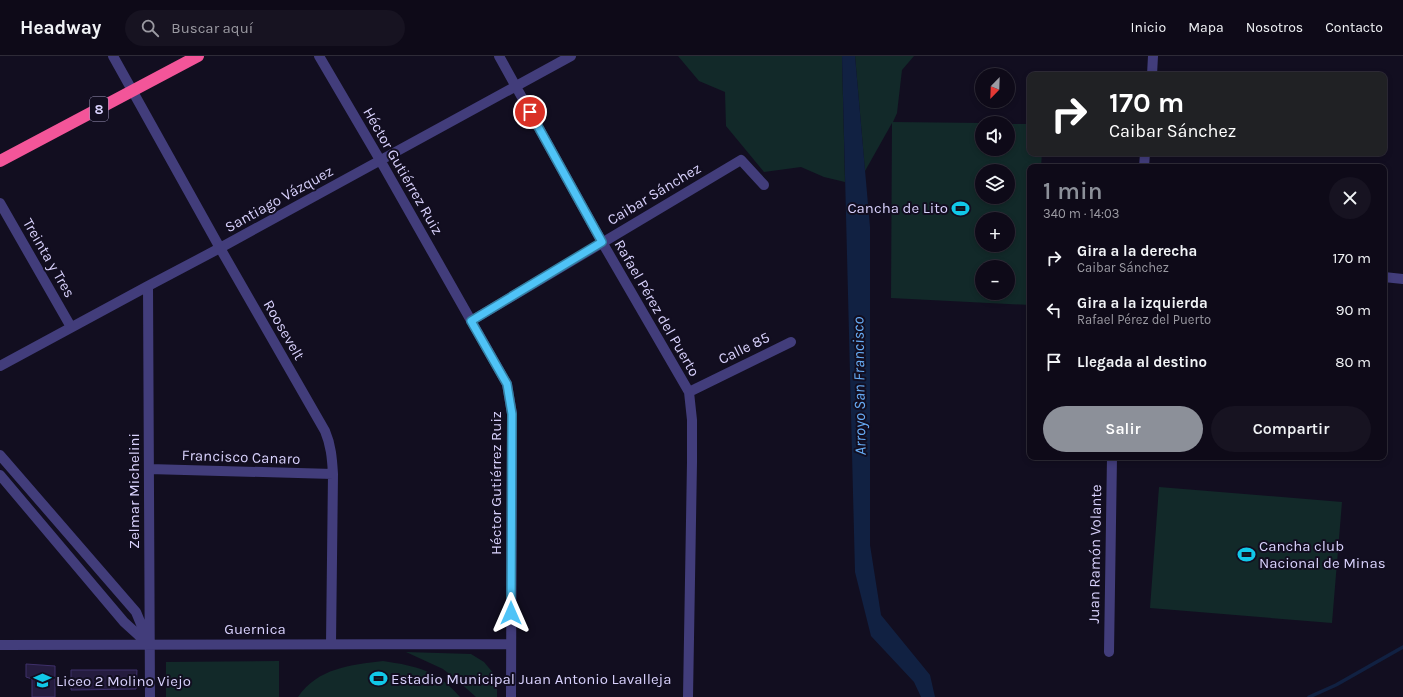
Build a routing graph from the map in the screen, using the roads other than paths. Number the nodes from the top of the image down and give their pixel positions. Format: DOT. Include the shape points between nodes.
graph roads {
  1 [pos="113,56"];
  2 [pos="198,56"];
  3 [pos="319,56"];
  4 [pos="498,56"];
  5 [pos="571,56"];
  6 [pos="1153,56"];
  7 [pos="1152,72"];
  8 [pos="515,86"];
  9 [pos="133,91"];
  10 [pos="380,160"];
  11 [pos="0,161"];
  12 [pos="764,184"];
  13 [pos="0,203"];
  14 [pos="602,242"];
  15 [pos="220,248"];
  16 [pos="1387,277"];
  17 [pos="1403,279"];
  18 [pos="148,286"];
  19 [pos="471,321"];
  20 [pos="71,327"];
  21 [pos="791,342"];
  22 [pos="0,366"];
  23 [pos="689,392"];
  24 [pos="0,455"];
  25 [pos="1112,460"];
  26 [pos="149,469"];
  27 [pos="333,474"];
  28 [pos="0,475"];
  29 [pos="68,534"];
  30 [pos="58,544"];
  31 [pos="150,644"];
  32 [pos="331,644"];
  33 [pos="511,644"];
  34 [pos="0,645"];
  35 [pos="1109,652"];
  36 [pos="150,697"];
  37 [pos="511,697"];
  38 [pos="688,697"];
  1 -- 9 [label="street, Roosevelt"];
  2 -- 9 [label="highway, 8"];
  3 -- 10 [label="street, Héctor Gutiérrez Ruiz"];
  4 -- 8 [label="street, Rafael Pérez del Puerto"];
  5 -- 8 [label="street, Santiago Vázquez"];
  6 -- 7 [label="street"];
  8 -- 10 [label="street, Santiago Vázquez"];
  8 -- 14 [label="street, Rafael Pérez del Puerto"];
  9 -- 11 [label="highway, 8"];
  9 -- 15 [label="street, Roosevelt"];
  10 -- 15 [label="street, Santiago Vázquez"];
  10 -- 19 [label="street, Héctor Gutiérrez Ruiz"];
  12 -- 14 [label="street, Caibar Sánchez" via="740,160"];
  13 -- 20 [label="street, Treinta y Tres"];
  14 -- 19 [label="street, Caibar Sánchez"];
  14 -- 23 [label="street, Rafael Pérez del Puerto"];
  15 -- 18 [label="street, Santiago Vázquez"];
  15 -- 27 [label="street, Roosevelt" via="325,431 331,449"];
  16 -- 17 [label="street"];
  18 -- 20 [label="street, Santiago Vázquez"];
  18 -- 26 [label="street, Zelmar Michelini"];
  19 -- 33 [label="street, Héctor Gutiérrez Ruiz" via="507,384 512,414"];
  20 -- 22 [label="street, Santiago Vázquez"];
  21 -- 23 [label="street, Calle 85"];
  23 -- 38 [label="street, Rafael Pérez del Puerto" via="692,420 692,483"];
  24 -- 29 [label="street"];
  25 -- 35 [label="street, Juan Ramón Volante"];
  26 -- 27 [label="street, Francisco Canaro"];
  26 -- 31 [label="street, Zelmar Michelini"];
  27 -- 32 [label="street, Roosevelt"];
  28 -- 30 [label="street"];
  29 -- 30 [label="street"];
  29 -- 31 [label="street" via="136,612"];
  30 -- 31 [label="street" via="124,622"];
  31 -- 32 [label="street, Guernica"];
  31 -- 34 [label="street, Guernica"];
  31 -- 36 [label="street, Zelmar Michelini"];
  32 -- 33 [label="street, Guernica"];
  33 -- 37 [label="street, Héctor Gutiérrez Ruiz"];
}
